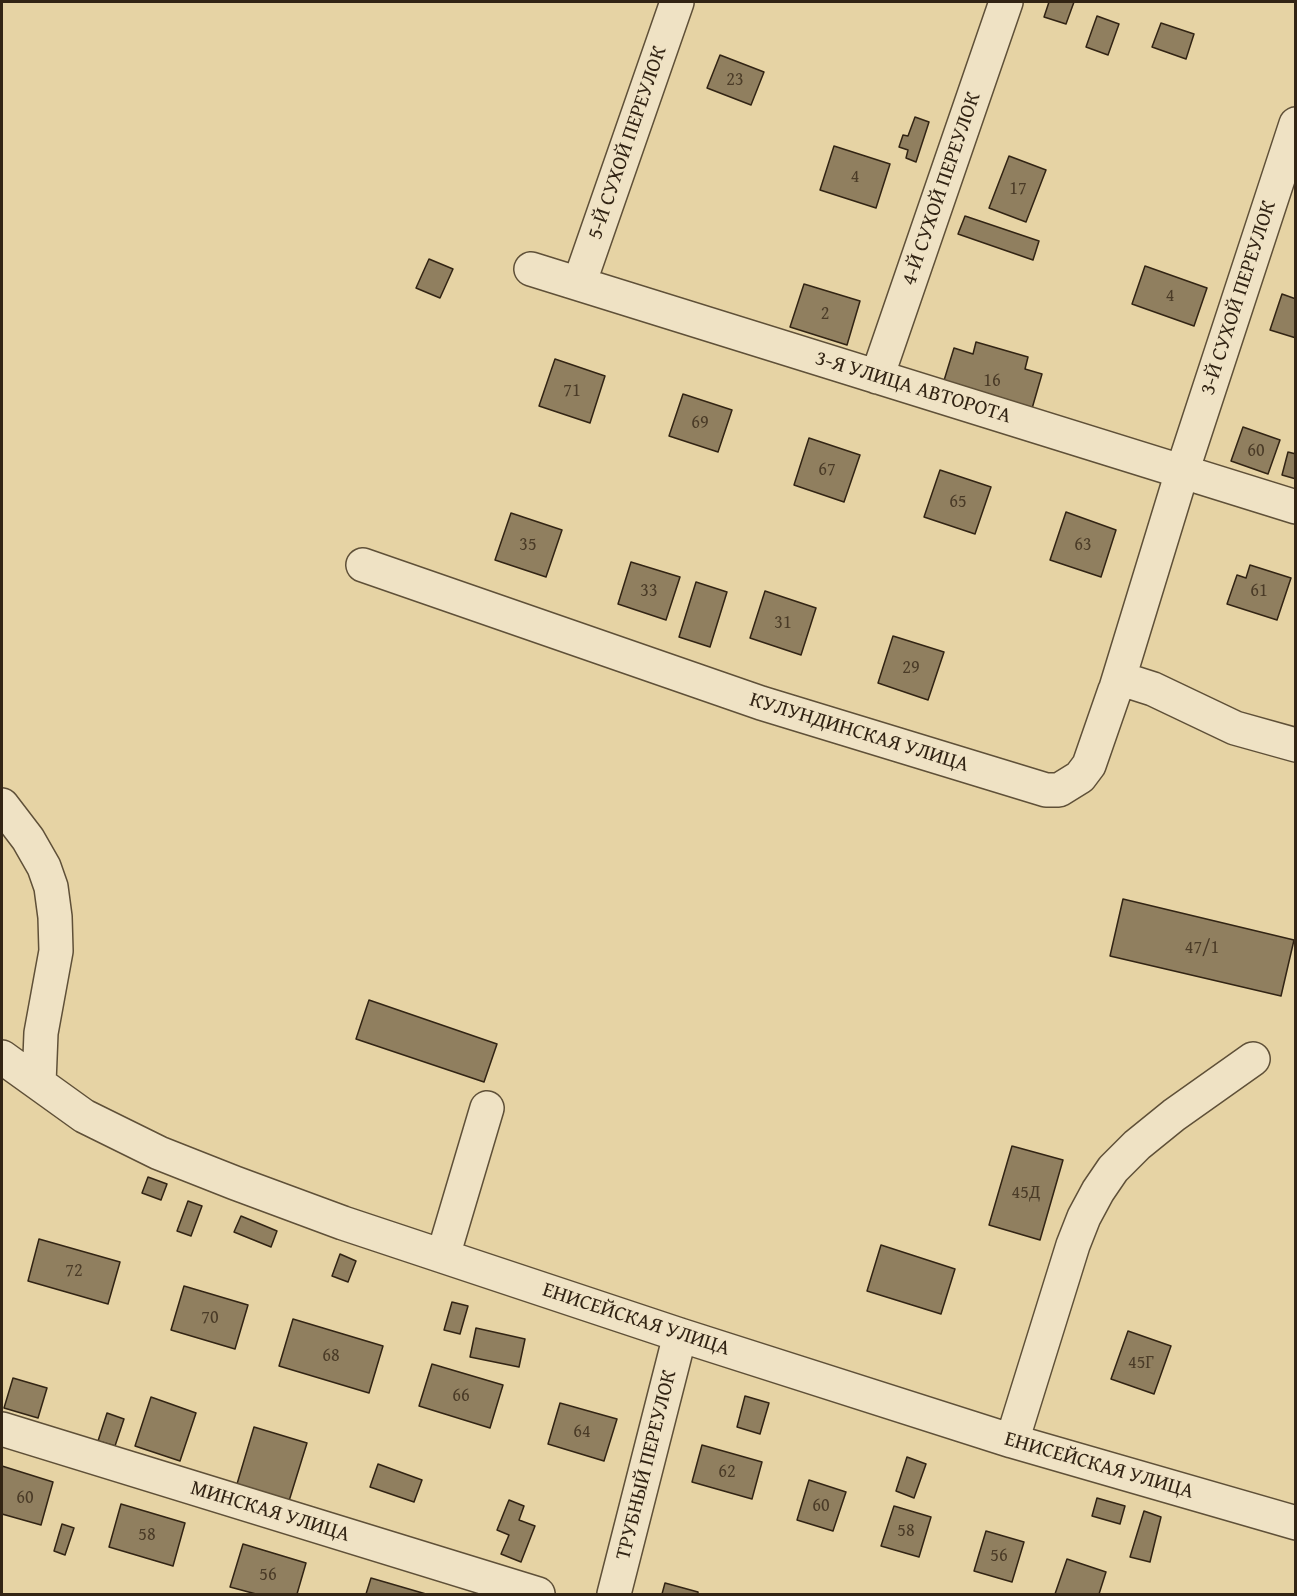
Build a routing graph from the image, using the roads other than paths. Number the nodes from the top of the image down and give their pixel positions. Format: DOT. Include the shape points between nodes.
graph roads {
  1 [pos="677,2"];
  2 [pos="1006,2"];
  3 [pos="1296,124"];
  4 [pos="531,269"];
  5 [pos="579,284"];
  6 [pos="877,377"];
  7 [pos="1182,472"];
  8 [pos="1296,507"];
  9 [pos="363,565"];
  10 [pos="1115,691"];
  11 [pos="1296,745"];
  12 [pos="2,805"];
  13 [pos="2,1057"];
  14 [pos="1253,1059"];
  15 [pos="39,1083"];
  16 [pos="487,1108"];
  17 [pos="442,1256"];
  18 [pos="680,1335"];
  19 [pos="2,1429"];
  20 [pos="1012,1441"];
  21 [pos="1296,1523"];
  22 [pos="538,1594"];
  23 [pos="614,1594"];
  1 -- 5 [label="street, 5-Й СУХОЙ ПЕРЕУЛОК"];
  2 -- 6 [label="street, 4-Й СУХОЙ ПЕРЕУЛОК"];
  3 -- 7 [label="street, 3-Й СУХОЙ ПЕРЕУЛОК"];
  4 -- 5 [label="street, 3-Я УЛИЦА АВТОРОТА"];
  5 -- 6 [label="street, 3-Я УЛИЦА АВТОРОТА"];
  6 -- 7 [label="street, 3-Я УЛИЦА АВТОРОТА"];
  7 -- 8 [label="street, 3-Я УЛИЦА АВТОРОТА"];
  7 -- 10 [label="street, 3-Й СУХОЙ ПЕРЕУЛОК"];
  9 -- 10 [label="street, КУЛУНДИНСКАЯ УЛИЦА" via="761,703 1046,790 1059,790 1080,777 1089,765"];
  10 -- 11 [label="street" via="1124,682 1133,681 1234,728"];
  12 -- 15 [label="street" via="44,867 54,908 56,951 41,1033"];
  13 -- 15 [label="street, ЕНИСЕЙСКАЯ УЛИЦА"];
  14 -- 20 [label="street" via="1137,1145 1098,1191 1073,1245"];
  15 -- 17 [label="street, ЕНИСЕЙСКАЯ УЛИЦА" via="84,1116 159,1153"];
  16 -- 17 [label="street"];
  17 -- 18 [label="street, ЕНИСЕЙСКАЯ УЛИЦА"];
  18 -- 20 [label="street, ЕНИСЕЙСКАЯ УЛИЦА"];
  18 -- 23 [label="street, ТРУБНЫЙ ПЕРЕУЛОК"];
  19 -- 22 [label="street, МИНСКАЯ УЛИЦА"];
  20 -- 21 [label="street, ЕНИСЕЙСКАЯ УЛИЦА"];
}
